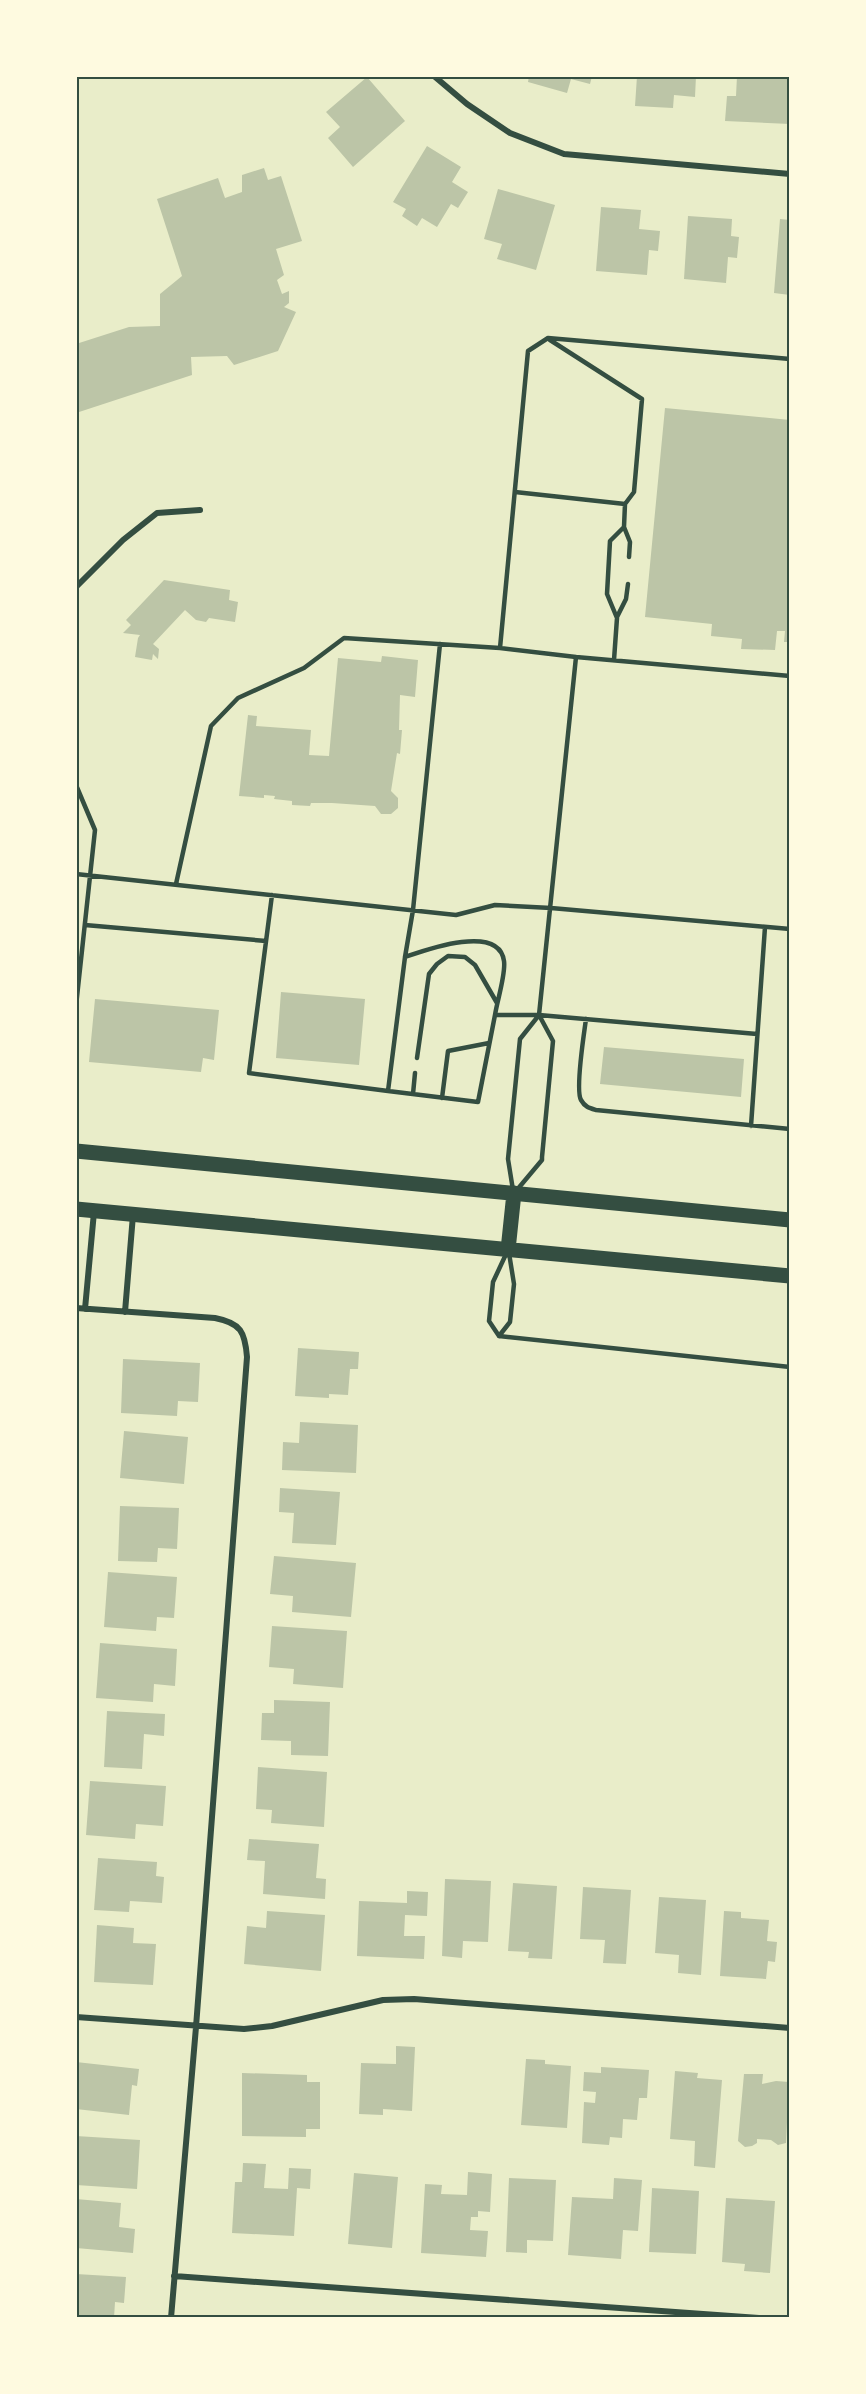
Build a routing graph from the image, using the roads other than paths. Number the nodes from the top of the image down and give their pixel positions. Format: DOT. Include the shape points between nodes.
graph roads {
  1 [pos="434,76"];
  2 [pos="789,174"];
  3 [pos="548,338"];
  4 [pos="789,359"];
  5 [pos="515,492"];
  6 [pos="625,504"];
  7 [pos="200,510"];
  8 [pos="624,526"];
  9 [pos="629,557"];
  10 [pos="628,584"];
  11 [pos="76,587"];
  12 [pos="616,618"];
  13 [pos="440,644"];
  14 [pos="500,648"];
  15 [pos="576,657"];
  16 [pos="614,660"];
  17 [pos="789,676"];
  18 [pos="76,785"];
  19 [pos="76,874"];
  20 [pos="91,875"];
  21 [pos="176,884"];
  22 [pos="272,895"];
  23 [pos="551,908"];
  24 [pos="413,910"];
  25 [pos="85,925"];
  26 [pos="765,927"];
  27 [pos="789,929"];
  28 [pos="266,941"];
  29 [pos="405,957"];
  30 [pos="497,1003"];
  31 [pos="76,1006"];
  32 [pos="495,1015"];
  33 [pos="539,1015"];
  34 [pos="585,1019"];
  35 [pos="757,1034"];
  36 [pos="489,1043"];
  37 [pos="417,1058"];
  38 [pos="415,1073"];
  39 [pos="388,1091"];
  40 [pos="412,1094"];
  41 [pos="442,1098"];
  42 [pos="751,1126"];
  43 [pos="789,1129"];
  44 [pos="76,1151"];
  45 [pos="514,1193"];
  46 [pos="76,1209"];
  47 [pos="94,1211"];
  48 [pos="133,1215"];
  49 [pos="789,1220"];
  50 [pos="508,1250"];
  51 [pos="789,1276"];
  52 [pos="76,1308"];
  53 [pos="85,1308"];
  54 [pos="124,1312"];
  55 [pos="499,1336"];
  56 [pos="789,1367"];
  57 [pos="76,2017"];
  58 [pos="196,2027"];
  59 [pos="789,2028"];
  60 [pos="174,2276"];
  61 [pos="171,2318"];
  62 [pos="759,2318"];
  1 -- 2 [label="street" via="510,133 564,154"];
  3 -- 4 [label="lane"];
  3 -- 5 [label="lane" via="528,351"];
  3 -- 6 [label="lane" via="642,399 634,492"];
  5 -- 6 [label="lane"];
  5 -- 14 [label="lane"];
  6 -- 8 [label="lane"];
  7 -- 11 [label="street" via="157,513"];
  8 -- 9 [label="lane" via="630,542"];
  8 -- 12 [label="lane" via="610,542 607,594"];
  10 -- 12 [label="lane" via="626,599"];
  12 -- 16 [label="lane"];
  13 -- 14 [label="lane"];
  13 -- 21 [label="lane" via="344,638 304,668 238,698 211,726"];
  13 -- 24 [label="lane"];
  14 -- 15 [label="lane"];
  15 -- 16 [label="lane"];
  15 -- 23 [label="lane"];
  16 -- 17 [label="lane"];
  18 -- 20 [label="lane" via="95,830"];
  19 -- 20 [label="lane"];
  20 -- 21 [label="lane"];
  20 -- 25 [label="lane"];
  21 -- 22 [label="lane"];
  22 -- 24 [label="lane"];
  22 -- 28 [label="lane"];
  23 -- 24 [label="lane" via="495,905 456,915"];
  23 -- 26 [label="lane"];
  23 -- 33 [label="lane"];
  24 -- 29 [label="lane"];
  25 -- 28 [label="lane"];
  25 -- 31 [label="lane"];
  26 -- 27 [label="lane"];
  26 -- 35 [label="lane"];
  28 -- 39 [label="lane" via="249,1073"];
  29 -- 30 [label="lane" via="467,941 490,944 501,951 504,962"];
  29 -- 39 [label="lane"];
  30 -- 32 [label="lane"];
  30 -- 37 [label="lane" via="475,965 465,957 448,956 429,974"];
  32 -- 33 [label="lane"];
  32 -- 36 [label="lane"];
  33 -- 34 [label="lane"];
  33 -- 45 [label="lane" via="520,1039 508,1159"];
  33 -- 45 [label="lane" via="553,1041 542,1160"];
  34 -- 35 [label="lane"];
  34 -- 42 [label="lane" via="579,1098 587,1107"];
  35 -- 42 [label="lane"];
  36 -- 41 [label="lane" via="448,1051"];
  36 -- 41 [label="lane" via="478,1102"];
  38 -- 40 [label="lane"];
  39 -- 40 [label="lane"];
  40 -- 41 [label="lane"];
  42 -- 43 [label="lane"];
  44 -- 45 [label="main road"];
  45 -- 49 [label="main road"];
  45 -- 50 [label="main road"];
  46 -- 47 [label="main road"];
  47 -- 48 [label="main road"];
  47 -- 53 [label="street"];
  48 -- 50 [label="main road"];
  48 -- 54 [label="street"];
  50 -- 51 [label="main road"];
  50 -- 55 [label="lane" via="514,1284 510,1322"];
  50 -- 55 [label="lane" via="492,1282 489,1321"];
  52 -- 53 [label="street"];
  53 -- 54 [label="street"];
  54 -- 58 [label="street" via="231,1321 246,1342"];
  55 -- 56 [label="lane"];
  57 -- 58 [label="street"];
  58 -- 59 [label="street" via="244,2030 383,2000 414,1999"];
  58 -- 60 [label="street"];
  60 -- 61 [label="street"];
  60 -- 62 [label="street"];
}
